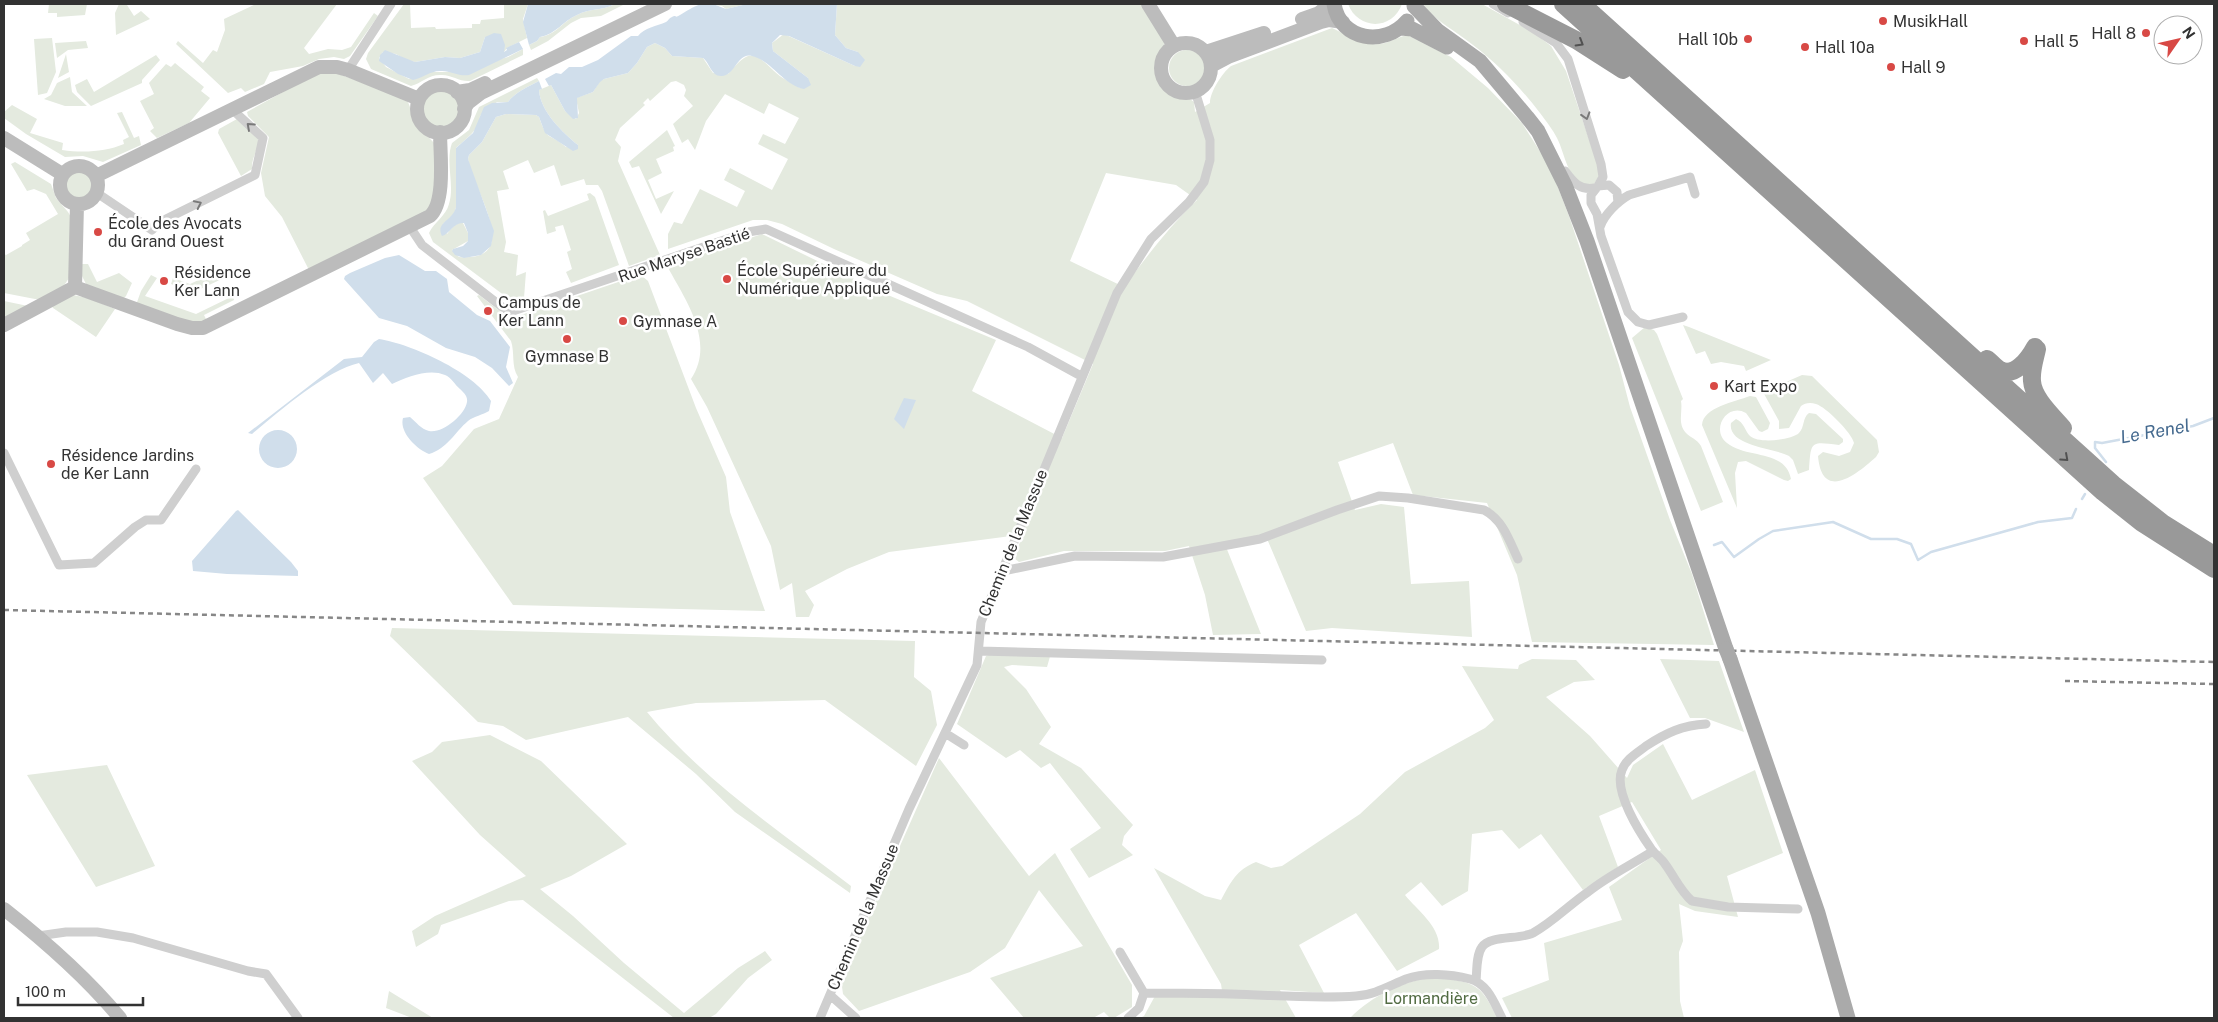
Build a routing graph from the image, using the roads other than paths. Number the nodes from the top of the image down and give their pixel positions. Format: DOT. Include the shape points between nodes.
graph roads {
  1 [pos="391,4"];
  2 [pos="647,4"];
  3 [pos="665,4"];
  4 [pos="1148,4"];
  5 [pos="1330,4"];
  6 [pos="1334,4"];
  7 [pos="1493,4"];
  8 [pos="1506,4"];
  9 [pos="1563,4"];
  10 [pos="1582,4"];
  11 [pos="1600,4"];
  12 [pos="1414,5"];
  13 [pos="1342,22"];
  14 [pos="1401,28"];
  15 [pos="1174,46"];
  16 [pos="1209,59"];
  17 [pos="348,70"];
  18 [pos="1501,87"];
  19 [pos="457,92"];
  20 [pos="1194,92"];
  21 [pos="419,99"];
  22 [pos="464,109"];
  23 [pos="235,112"];
  24 [pos="440,132"];
  25 [pos="4,138"];
  26 [pos="1554,163"];
  27 [pos="62,174"];
  28 [pos="96,176"];
  29 [pos="1597,187"];
  30 [pos="1617,192"];
  31 [pos="97,193"];
  32 [pos="1695,194"];
  33 [pos="1629,195"];
  34 [pos="1618,203"];
  35 [pos="77,204"];
  36 [pos="1595,210"];
  37 [pos="1607,213"];
  38 [pos="1813,221"];
  39 [pos="410,227"];
  40 [pos="1599,227"];
  41 [pos="75,287"];
  42 [pos="1683,317"];
  43 [pos="4,325"];
  44 [pos="2008,372"];
  45 [pos="1081,376"];
  46 [pos="2041,400"];
  47 [pos="4,453"];
  48 [pos="196,469"];
  49 [pos="2164,524"];
  50 [pos="2214,555"];
  51 [pos="1518,559"];
  52 [pos="2214,569"];
  53 [pos="1003,571"];
  54 [pos="980,651"];
  55 [pos="1322,660"];
  56 [pos="1706,724"];
  57 [pos="945,733"];
  58 [pos="964,745"];
  59 [pos="1653,851"];
  60 [pos="4,909"];
  61 [pos="1798,909"];
  62 [pos="38,936"];
  63 [pos="1120,952"];
  64 [pos="1476,981"];
  65 [pos="1144,993"];
  66 [pos="830,995"];
  67 [pos="120,1018"];
  68 [pos="298,1018"];
  69 [pos="820,1018"];
  70 [pos="856,1018"];
  71 [pos="1128,1018"];
  72 [pos="1502,1018"];
  73 [pos="1848,1018"];
  1 -- 17 [label="street"];
  2 -- 19 [label="street" via="478,87"];
  3 -- 22 [label="street" via="481,94"];
  4 -- 15 [label="street"];
  5 -- 16 [label="street" via="1319,13 1224,48"];
  6 -- 13 [label="main road"];
  7 -- 29 [label="street, one-way" via="1549,37 1564,53 1601,164 1603,177"];
  8 -- 38 [label="highway, one-way" via="1576,40 1622,70"];
  9 -- 38 [label="highway"];
  10 -- 38 [label="highway"];
  11 -- 38 [label="highway"];
  12 -- 14 [label="main road" via="1412,14"];
  12 -- 18 [label="main road" via="1437,30 1480,61"];
  13 -- 14 [label="main road" via="1355,33 1371,38 1387,36"];
  13 -- 16 [label="street" via="1321,22 1228,57"];
  14 -- 18 [label="main road" via="1419,32 1450,49"];
  15 -- 16 [label="street" via="1189,42 1199,46"];
  15 -- 20 [label="street" via="1166,53 1162,64 1165,80 1178,91"];
  16 -- 20 [label="street" via="1210,75 1206,83"];
  17 -- 21 [label="street"];
  17 -- 28 [label="street" via="327,66 310,71"];
  18 -- 26 [label="main road" via="1538,131"];
  19 -- 21 [label="street" via="448,86 436,86 426,90"];
  19 -- 22 [label="street" via="463,100"];
  20 -- 45 [label="street, Chemin de la Massue" via="1210,140 1210,160 1204,182 1189,202 1162,226 1135,263 1117,293"];
  21 -- 24 [label="street" via="417,111 421,121 429,129"];
  22 -- 24 [label="street" via="463,118 457,126"];
  31 -- 23 [label="street, one-way" via="152,230 255,175 263,138"];
  24 -- 39 [label="street" via="440,200 430,216"];
  25 -- 27 [label="street"];
  26 -- 29 [label="street" via="1576,184 1587,189"];
  26 -- 73 [label="main road" via="1587,242 1818,913"];
  27 -- 28 [label="street" via="79,165 89,168"];
  27 -- 35 [label="street" via="61,194"];
  28 -- 31 [label="street"];
  29 -- 30 [label="street" via="1609,186"];
  29 -- 36 [label="street" via="1590,199"];
  30 -- 33 [label="street"];
  30 -- 34 [label="street"];
  31 -- 35 [label="street" via="87,202"];
  32 -- 33 [label="street" via="1690,177"];
  33 -- 34 [label="street"];
  34 -- 37 [label="street"];
  35 -- 41 [label="street"];
  36 -- 37 [label="street"];
  36 -- 40 [label="street"];
  37 -- 40 [label="street"];
  38 -- 44 [label="highway" via="1999,370"];
  38 -- 49 [label="highway" via="2106,478"];
  38 -- 52 [label="highway, one-way" via="2103,492 2142,523"];
  39 -- 41 [label="street" via="202,328 177,324"];
  39 -- 45 [label="street, Rue Maryse Bastié" via="422,246 506,310 513,311 748,232 766,230 1028,347"];
  40 -- 42 [label="street" via="1624,304 1632,317 1649,324"];
  41 -- 43 [label="street"];
  44 -- 46 [label="highway"];
  44 -- 46 [label="highway" via="2028,359 2036,347 2032,381"];
  45 -- 53 [label="street, Chemin de la Massue"];
  46 -- 49 [label="highway" via="2063,429"];
  47 -- 48 [label="street" via="59,565 94,563 135,527 146,520 161,520"];
  49 -- 50 [label="highway"];
  51 -- 53 [label="street" via="1504,528 1484,510 1379,496 1260,539 1163,557 1075,556"];
  53 -- 54 [label="street, Chemin de la Massue" via="981,622"];
  54 -- 55 [label="street"];
  54 -- 57 [label="street, Chemin de la Massue" via="977,665"];
  56 -- 59 [label="street" via="1686,726 1666,734 1632,756 1621,771 1628,810"];
  57 -- 58 [label="street"];
  57 -- 66 [label="street, Chemin de la Massue" via="909,808"];
  59 -- 61 [label="street" via="1688,899 1696,903"];
  59 -- 64 [label="street" via="1589,891 1545,926 1530,934 1486,944 1480,954"];
  60 -- 62 [label="street"];
  62 -- 67 [label="street" via="99,992"];
  62 -- 68 [label="street" via="97,932 133,938 266,974"];
  63 -- 65 [label="street"];
  64 -- 65 [label="street" via="1426,975 1358,996"];
  64 -- 72 [label="street" via="1484,987"];
  65 -- 71 [label="street" via="1139,1008"];
  66 -- 69 [label="street, Chemin de la Massue"];
  66 -- 70 [label="street"];
}
